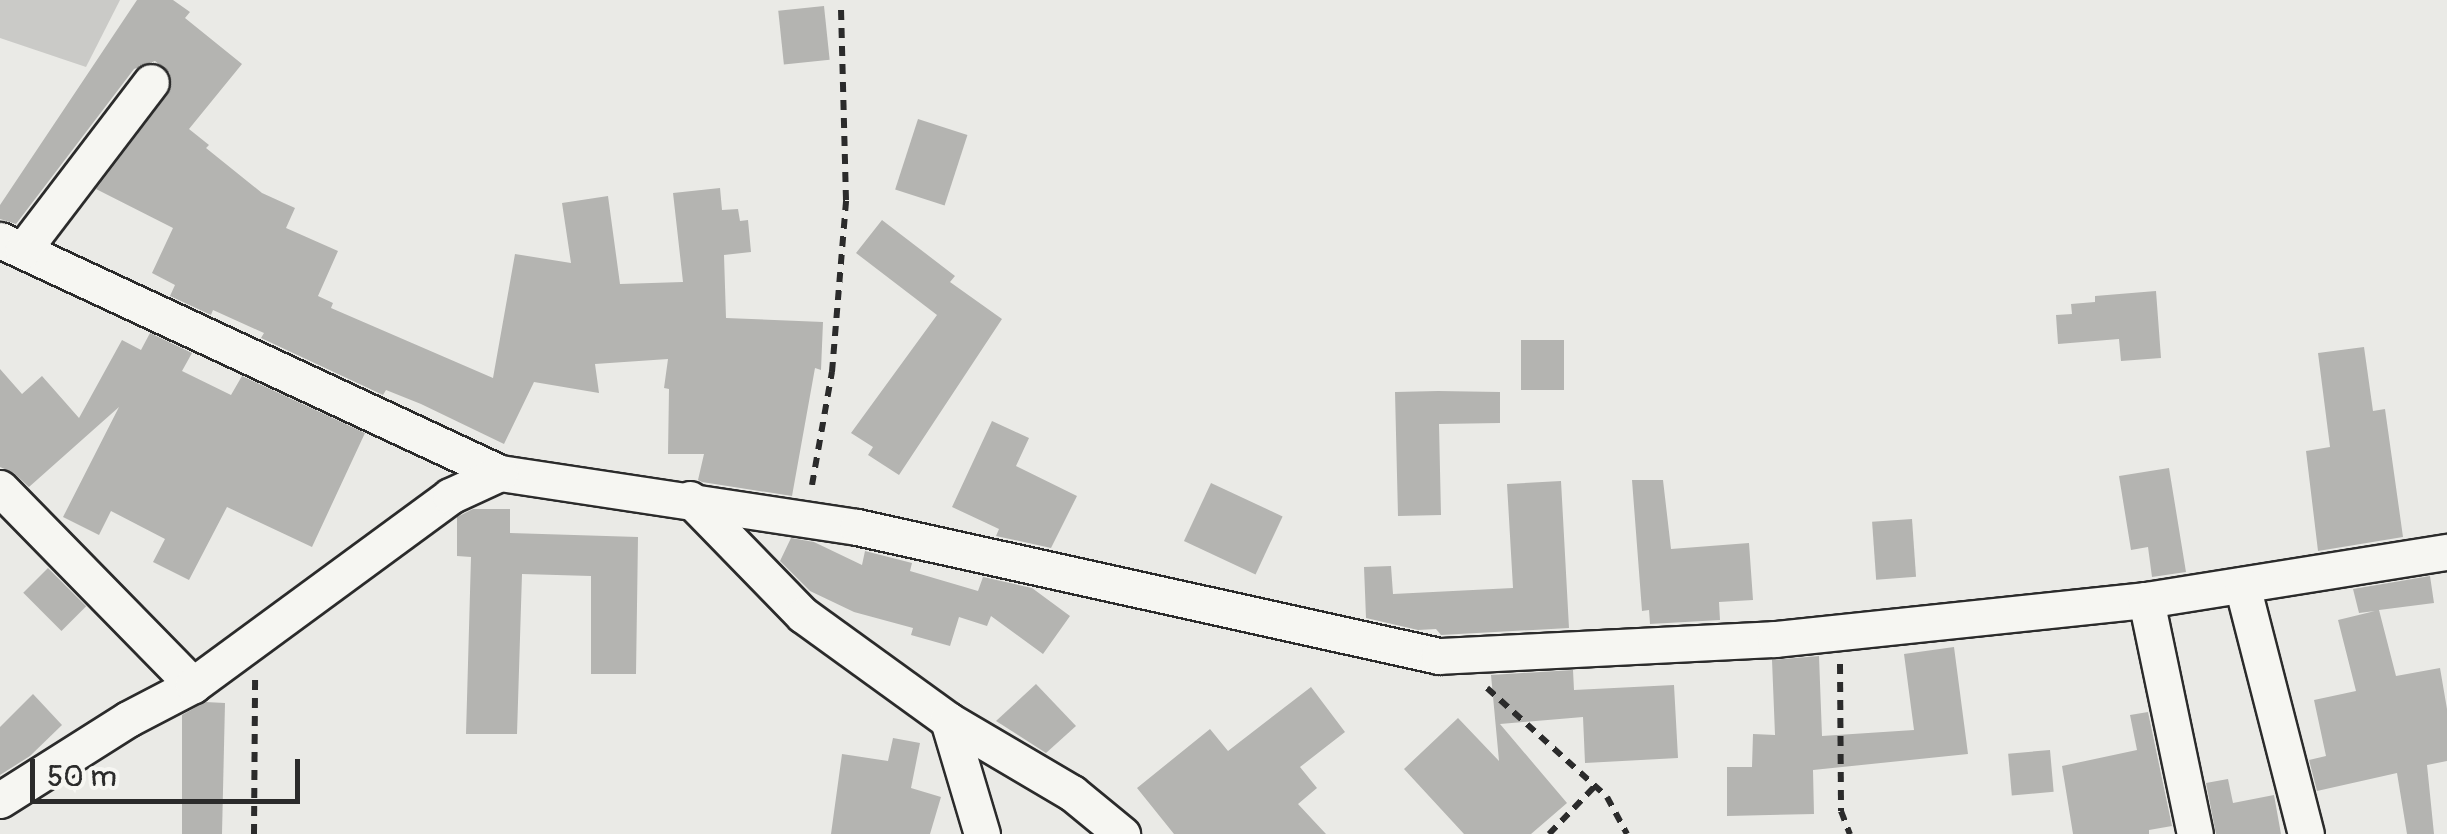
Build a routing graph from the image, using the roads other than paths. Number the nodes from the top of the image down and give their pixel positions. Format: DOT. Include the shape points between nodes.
graph roads {
  1 [pos="151,82"];
  2 [pos="11,245"];
  3 [pos="500,474"];
  4 [pos="0,488"];
  5 [pos="690,499"];
  6 [pos="2446,556"];
  7 [pos="2242,585"];
  8 [pos="2146,600"];
  9 [pos="193,685"];
  10 [pos="948,720"];
  11 [pos="0,800"];
  12 [pos="982,834"];
  13 [pos="1122,834"];
  14 [pos="2195,834"];
  15 [pos="2306,834"];
  1 -- 2 [label="street"];
  2 -- 3 [label="street"];
  3 -- 5 [label="street"];
  3 -- 9 [label="street" via="450,496"];
  4 -- 9 [label="street"];
  5 -- 8 [label="street" via="857,527 1370,644 1450,655 1839,632"];
  5 -- 10 [label="street" via="802,615"];
  6 -- 7 [label="street"];
  7 -- 8 [label="street"];
  7 -- 15 [label="street"];
  8 -- 14 [label="street"];
  9 -- 11 [label="street"];
  10 -- 12 [label="street"];
  10 -- 13 [label="street" via="1072,793"];
}
